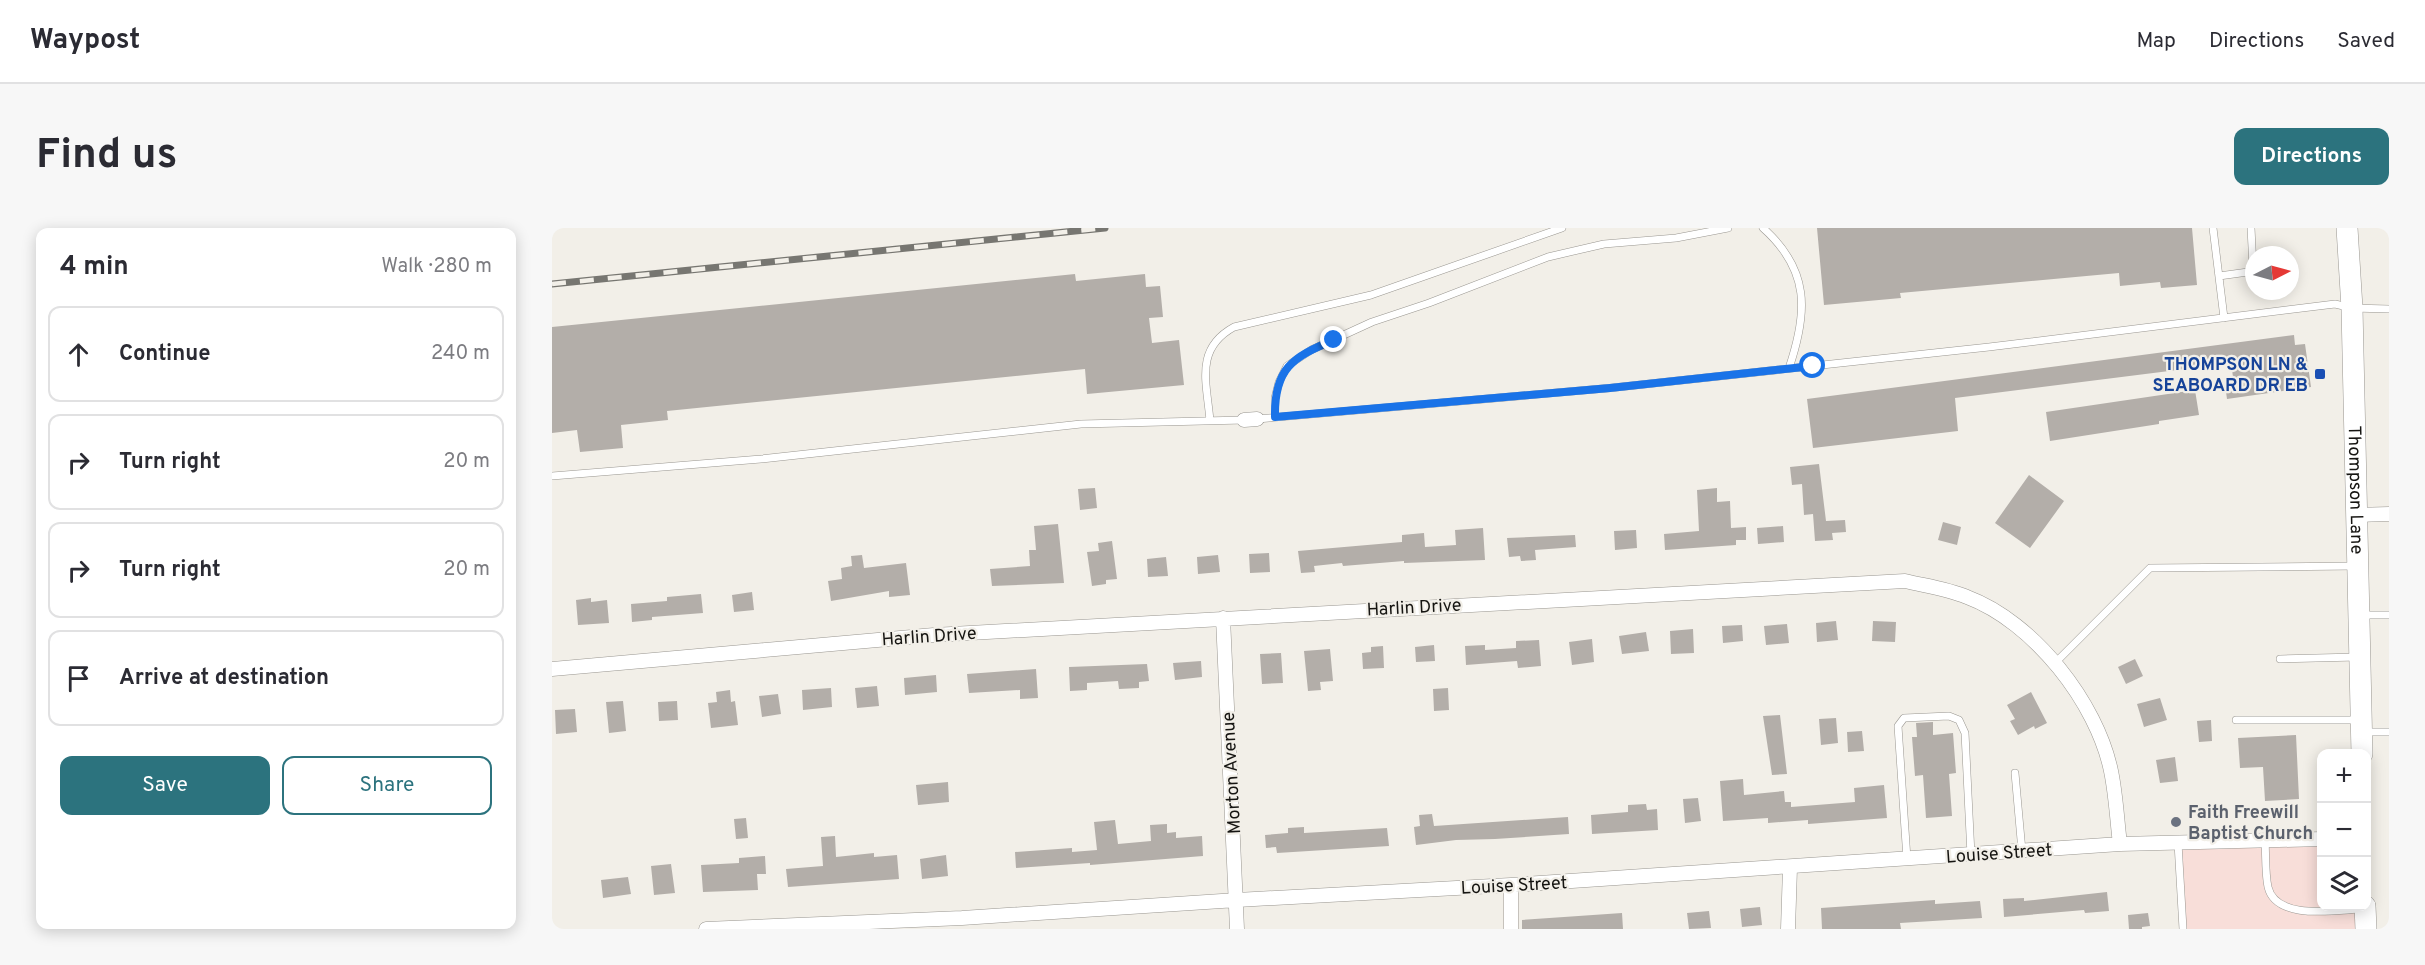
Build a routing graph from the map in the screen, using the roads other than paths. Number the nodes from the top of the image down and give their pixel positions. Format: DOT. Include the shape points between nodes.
graph roads {
  1 [pos="1562,228"];
  2 [pos="1728,228"];
  3 [pos="1763,228"];
  4 [pos="2213,228"];
  5 [pos="2251,228"];
  6 [pos="2347,228"];
  7 [pos="2219,276"];
  8 [pos="2352,308"];
  9 [pos="2389,309"];
  10 [pos="2224,318"];
  11 [pos="1789,368"];
  12 [pos="1275,417"];
  13 [pos="1210,421"];
  14 [pos="552,476"];
  15 [pos="2389,514"];
  16 [pos="2355,515"];
  17 [pos="2357,566"];
  18 [pos="2358,615"];
  19 [pos="2389,615"];
  20 [pos="1223,618"];
  21 [pos="2359,657"];
  22 [pos="2280,659"];
  23 [pos="2055,663"];
  24 [pos="552,669"];
  25 [pos="2236,720"];
  26 [pos="2389,732"];
  27 [pos="2361,735"];
  28 [pos="2015,773"];
  29 [pos="2317,839"];
  30 [pos="2265,840"];
  31 [pos="2178,843"];
  32 [pos="2120,844"];
  33 [pos="2022,851"];
  34 [pos="1971,855"];
  35 [pos="1907,860"];
  36 [pos="1790,868"];
  37 [pos="1511,885"];
  38 [pos="1237,900"];
  39 [pos="2366,915"];
  40 [pos="962,923"];
  41 [pos="706,929"];
  42 [pos="1237,929"];
  43 [pos="1511,929"];
  44 [pos="1788,929"];
  45 [pos="2183,929"];
  1 -- 13 [label="lane" via="1371,295 1234,327 1223,333 1211,345 1205,361"];
  2 -- 12 [label="lane" via="1676,238 1604,244 1548,257 1372,322 1311,350 1287,366 1275,398"];
  3 -- 11 [label="lane" via="1788,254 1800,282 1799,338"];
  4 -- 7 [label="lane"];
  5 -- 7 [label="lane" via="2253,267 2248,272"];
  6 -- 8 [label="main road, Thompson Lane"];
  7 -- 10 [label="lane"];
  8 -- 9 [label="lane"];
  8 -- 10 [label="lane" via="2335,304"];
  8 -- 16 [label="main road, Thompson Lane"];
  10 -- 11 [label="lane"];
  11 -- 12 [label="lane"];
  12 -- 13 [label="lane"];
  13 -- 14 [label="lane" via="1081,424 761,459"];
  15 -- 16 [label="street"];
  16 -- 17 [label="main road, Thompson Lane"];
  17 -- 18 [label="main road, Thompson Lane"];
  17 -- 23 [label="lane" via="2150,568"];
  18 -- 19 [label="lane"];
  18 -- 21 [label="main road, Thompson Lane"];
  20 -- 23 [label="street, Harlin Drive" via="1905,580 1968,597 2014,623"];
  20 -- 24 [label="street, Harlin Drive" via="934,635"];
  20 -- 38 [label="street, Morton Avenue"];
  21 -- 22 [label="lane"];
  21 -- 27 [label="main road, Thompson Lane"];
  23 -- 32 [label="street, Harlin Drive" via="2094,719 2111,771"];
  25 -- 27 [label="lane"];
  26 -- 27 [label="lane"];
  28 -- 33 [label="lane"];
  29 -- 30 [label="street, Louise Street"];
  30 -- 31 [label="street, Louise Street"];
  30 -- 39 [label="lane" via="2268,888 2274,900 2302,911"];
  31 -- 32 [label="street, Louise Street"];
  31 -- 45 [label="lane"];
  32 -- 33 [label="street, Louise Street"];
  33 -- 34 [label="street, Louise Street"];
  34 -- 35 [label="street, Louise Street"];
  34 -- 35 [label="lane" via="1965,733 1959,720 1949,716 1904,718 1898,726"];
  35 -- 36 [label="street, Louise Street"];
  36 -- 37 [label="street, Louise Street"];
  36 -- 44 [label="street"];
  37 -- 38 [label="street, Louise Street"];
  37 -- 43 [label="street"];
  38 -- 40 [label="street, Louise Street"];
  38 -- 42 [label="street, Morton Avenue"];
  40 -- 41 [label="street, Louise Street"];
}
